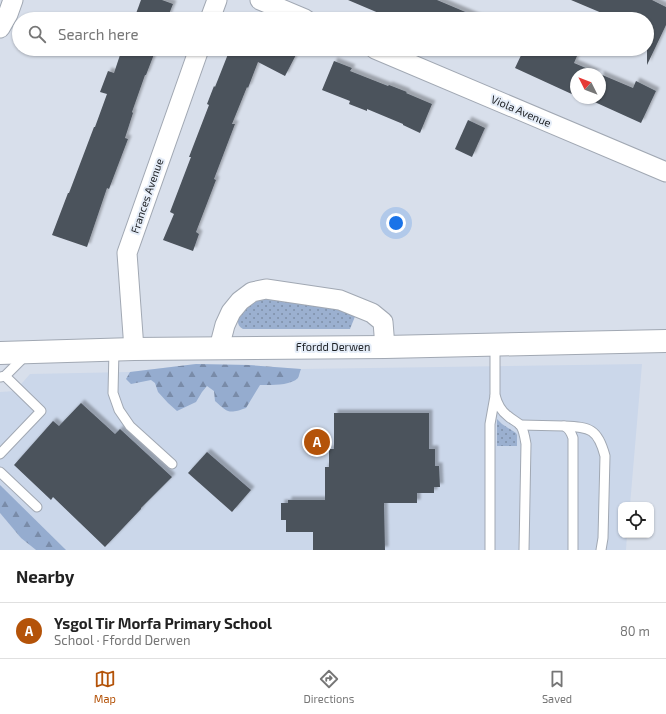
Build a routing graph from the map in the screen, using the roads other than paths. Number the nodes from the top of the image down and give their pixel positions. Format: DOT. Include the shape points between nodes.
graph roads {
  1 [pos="13,0"];
  2 [pos="217,0"];
  3 [pos="260,0"];
  4 [pos="213,12"];
  5 [pos="288,12"];
  6 [pos="0,28"];
  7 [pos="197,56"];
  8 [pos="392,56"];
  9 [pos="666,172"];
  10 [pos="666,341"];
  11 [pos="495,344"];
  12 [pos="384,347"];
  13 [pos="219,348"];
  14 [pos="124,350"];
  15 [pos="28,353"];
  16 [pos="0,354"];
  17 [pos="2,376"];
  18 [pos="495,395"];
  19 [pos="520,425"];
  20 [pos="564,426"];
  21 [pos="0,454"];
  22 [pos="172,464"];
  23 [pos="0,472"];
  24 [pos="37,507"];
  25 [pos="490,550"];
  26 [pos="524,550"];
  27 [pos="573,550"];
  28 [pos="601,550"];
  1 -- 6 [label="street"];
  2 -- 4 [label="street"];
  3 -- 5 [label="street"];
  7 -- 14 [label="street, Frances Avenue" via="127,253"];
  8 -- 9 [label="street, Viola Avenue"];
  10 -- 11 [label="street, Ffordd Derwen"];
  11 -- 12 [label="street, Ffordd Derwen"];
  11 -- 18 [label="lane"];
  12 -- 13 [label="street, Ffordd Derwen"];
  12 -- 13 [label="street" via="383,322 372,313 340,300 266,289 252,292 231,312"];
  13 -- 14 [label="street, Ffordd Derwen"];
  14 -- 15 [label="street, Ffordd Derwen"];
  14 -- 22 [label="lane" via="113,393 119,410 130,426"];
  15 -- 16 [label="street, Ffordd Derwen"];
  15 -- 17 [label="lane"];
  17 -- 21 [label="lane" via="41,411"];
  18 -- 19 [label="lane" via="501,409"];
  18 -- 25 [label="lane" via="490,424"];
  19 -- 20 [label="lane"];
  19 -- 26 [label="lane" via="526,444"];
  20 -- 27 [label="lane" via="573,438"];
  20 -- 28 [label="lane" via="588,429 602,444 605,456"];
  23 -- 24 [label="lane"];
}
